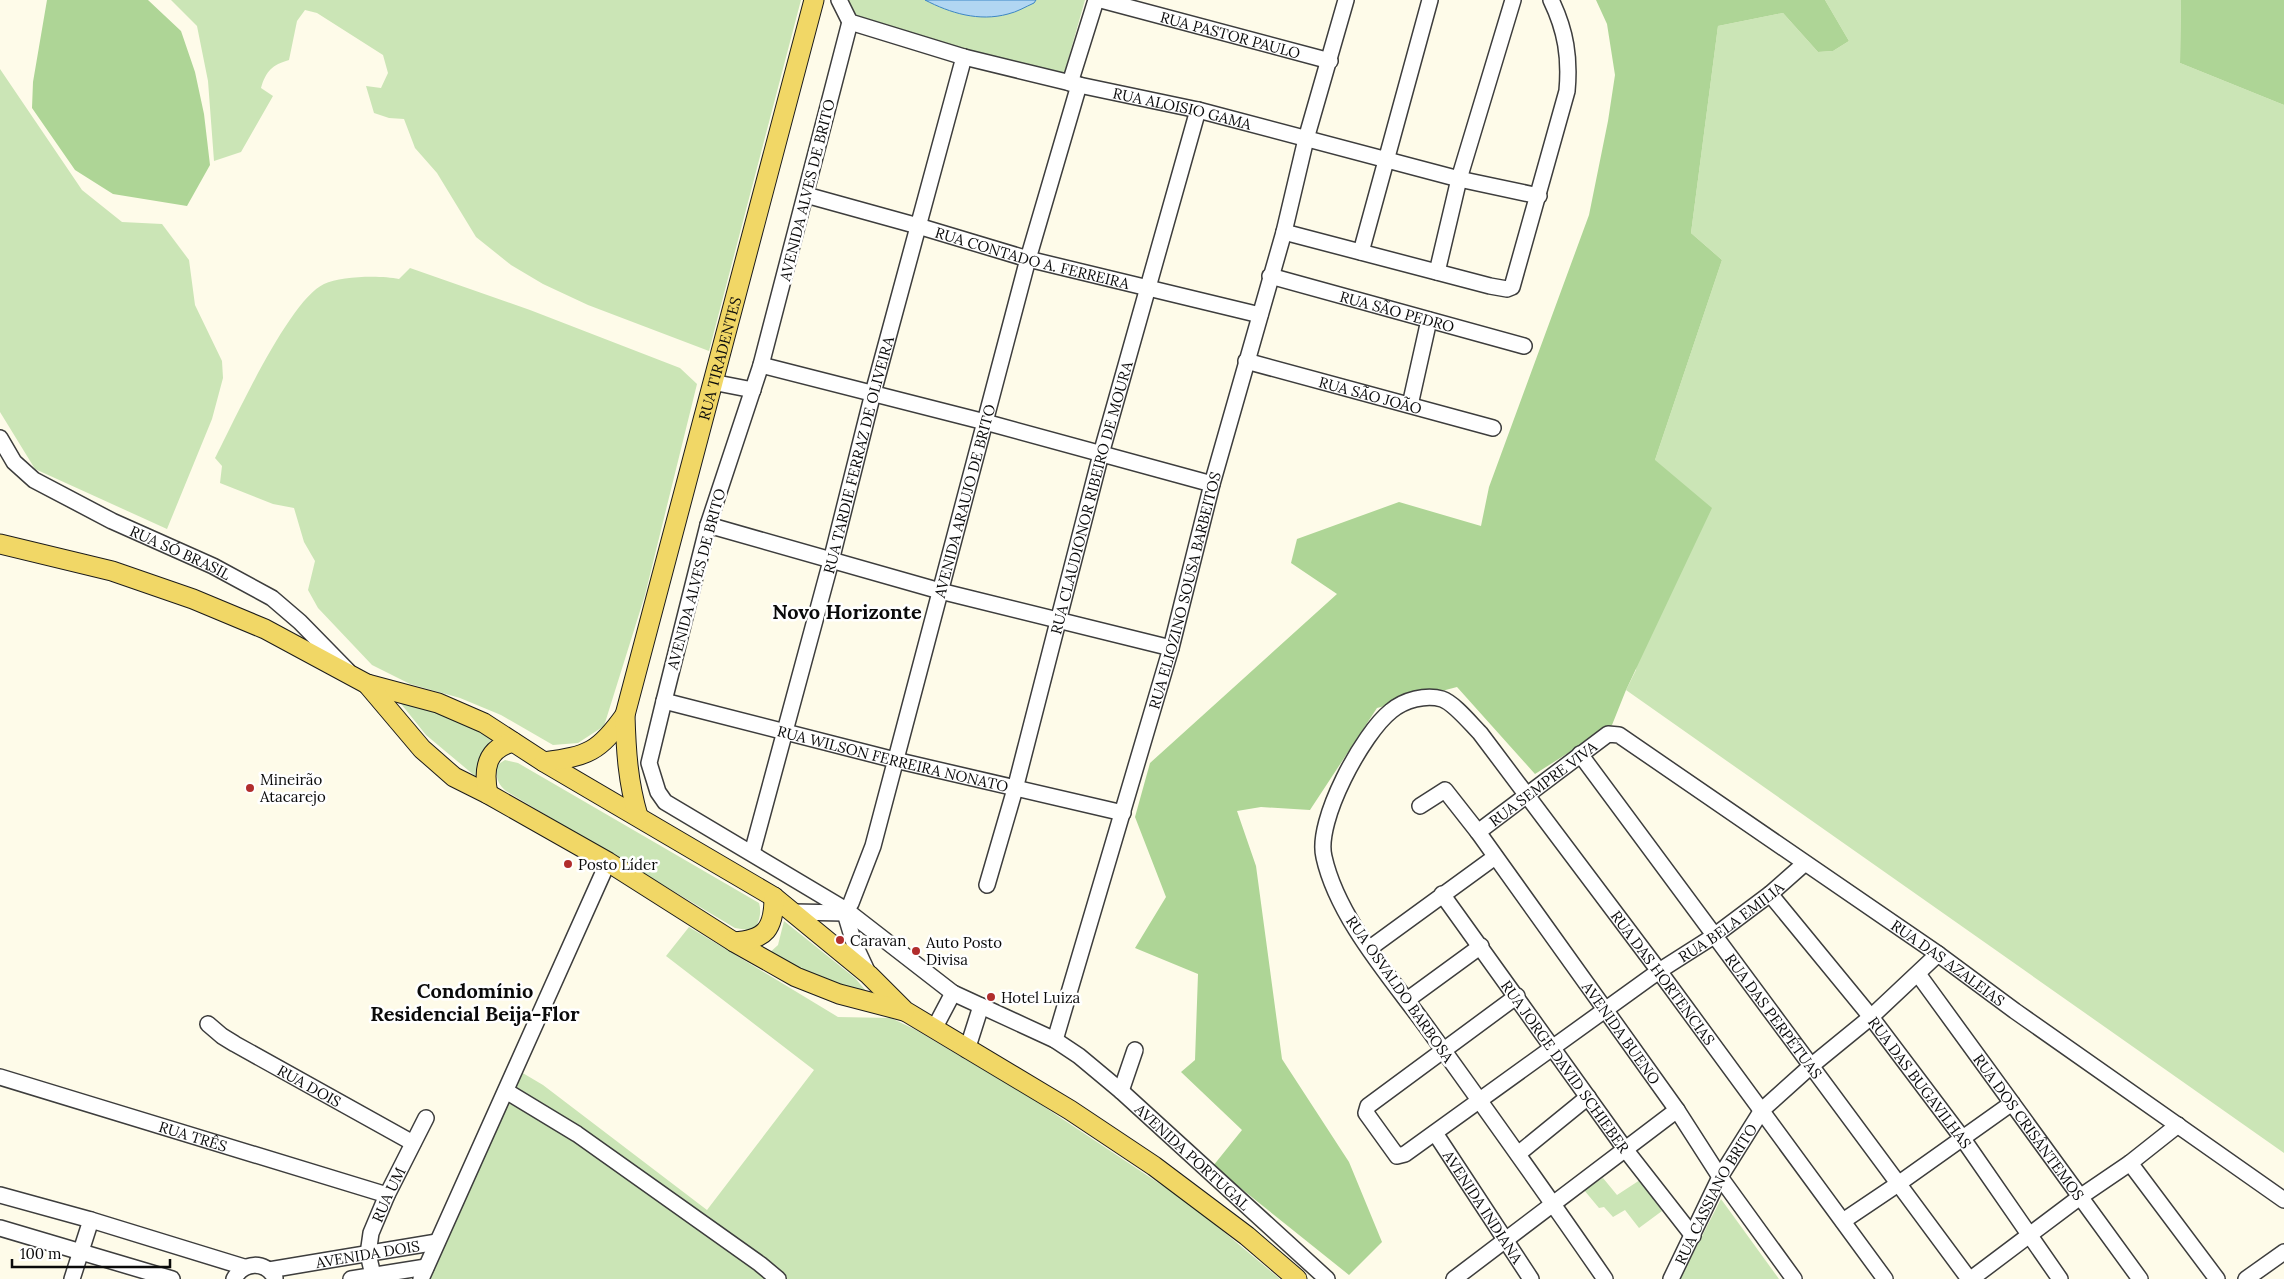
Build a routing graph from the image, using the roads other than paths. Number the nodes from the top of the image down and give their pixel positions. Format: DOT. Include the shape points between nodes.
graph roads {
  1 [pos="814,0"];
  2 [pos="839,0"];
  3 [pos="1096,0"];
  4 [pos="1101,0"];
  5 [pos="1346,0"];
  6 [pos="1430,0"];
  7 [pos="1513,0"];
  8 [pos="1551,0"];
  9 [pos="850,22"];
  10 [pos="964,57"];
  11 [pos="1330,61"];
  12 [pos="1075,84"];
  13 [pos="1198,110"];
  14 [pos="1306,139"];
  15 [pos="1386,160"];
  16 [pos="1459,179"];
  17 [pos="806,195"];
  18 [pos="1539,196"];
  19 [pos="918,226"];
  20 [pos="1284,232"];
  21 [pos="1361,252"];
  22 [pos="1028,259"];
  23 [pos="1437,272"];
  24 [pos="1270,276"];
  25 [pos="1148,289"];
  26 [pos="1260,315"];
  27 [pos="1429,320"];
  28 [pos="1524,346"];
  29 [pos="1246,361"];
  30 [pos="761,365"];
  31 [pos="712,382"];
  32 [pos="753,390"];
  33 [pos="873,393"];
  34 [pos="1410,405"];
  35 [pos="985,422"];
  36 [pos="1493,428"];
  37 [pos="0,438"];
  38 [pos="1101,454"];
  39 [pos="1212,484"];
  40 [pos="708,525"];
  41 [pos="0,544"];
  42 [pos="831,561"];
  43 [pos="940,591"];
  44 [pos="1058,621"];
  45 [pos="1171,648"];
  46 [pos="360,680"];
  47 [pos="1424,698"];
  48 [pos="664,701"];
  49 [pos="625,715"];
  50 [pos="785,733"];
  51 [pos="1608,734"];
  52 [pos="513,742"];
  53 [pos="1580,754"];
  54 [pos="895,760"];
  55 [pos="544,762"];
  56 [pos="1015,789"];
  57 [pos="488,794"];
  58 [pos="1526,795"];
  59 [pos="1420,806"];
  60 [pos="1123,813"];
  61 [pos="638,816"];
  62 [pos="1478,832"];
  63 [pos="752,853"];
  64 [pos="1495,857"];
  65 [pos="608,862"];
  66 [pos="1804,864"];
  67 [pos="987,886"];
  68 [pos="1442,894"];
  69 [pos="1770,894"];
  70 [pos="774,896"];
  71 [pos="846,911"];
  72 [pos="794,912"];
  73 [pos="1714,936"];
  74 [pos="734,942"];
  75 [pos="1480,946"];
  76 [pos="1370,948"];
  77 [pos="1938,954"];
  78 [pos="1659,970"];
  79 [pos="1918,974"];
  80 [pos="869,975"];
  81 [pos="954,993"];
  82 [pos="1517,996"];
  83 [pos="1407,1000"];
  84 [pos="981,1006"];
  85 [pos="1604,1010"];
  86 [pos="905,1011"];
  87 [pos="1871,1017"];
  88 [pos="208,1024"];
  89 [pos="934,1029"];
  90 [pos="1055,1040"];
  91 [pos="1554,1048"];
  92 [pos="967,1050"];
  93 [pos="1135,1050"];
  94 [pos="1443,1050"];
  95 [pos="1810,1066"];
  96 [pos="0,1077"];
  97 [pos="506,1091"];
  98 [pos="1121,1091"];
  99 [pos="1588,1097"];
  100 [pos="1480,1101"];
  101 [pos="2012,1103"];
  102 [pos="1677,1110"];
  103 [pos="1762,1110"];
  104 [pos="426,1118"];
  105 [pos="2178,1125"];
  106 [pos="1435,1133"];
  107 [pos="1963,1139"];
  108 [pos="413,1143"];
  109 [pos="1625,1149"];
  110 [pos="1518,1154"];
  111 [pos="2130,1163"];
  112 [pos="1720,1177"];
  113 [pos="1898,1184"];
  114 [pos="0,1195"];
  115 [pos="387,1195"];
  116 [pos="2080,1197"];
  117 [pos="2284,1200"];
  118 [pos="1554,1204"];
  119 [pos="91,1220"];
  120 [pos="1843,1221"];
  121 [pos="0,1228"];
  122 [pos="1693,1236"];
  123 [pos="2030,1236"];
  124 [pos="1504,1240"];
  125 [pos="437,1242"];
  126 [pos="81,1251"];
  127 [pos="2284,1252"];
  128 [pos="368,1254"];
  129 [pos="244,1267"];
  130 [pos="424,1273"];
  131 [pos="272,1274"];
  132 [pos="372,1275"];
  133 [pos="72,1279"];
  134 [pos="172,1279"];
  135 [pos="234,1279"];
  136 [pos="351,1279"];
  137 [pos="778,1279"];
  138 [pos="1297,1279"];
  139 [pos="1327,1279"];
  140 [pos="1454,1279"];
  141 [pos="1531,1279"];
  142 [pos="1606,1279"];
  143 [pos="1671,1279"];
  144 [pos="1794,1279"];
  145 [pos="1885,1279"];
  146 [pos="1970,1279"];
  147 [pos="2060,1279"];
  148 [pos="2140,1279"];
  149 [pos="2217,1279"];
  150 [pos="2246,1279"];
  1 -- 31 [label="main road, RUA TIRADENTES"];
  2 -- 9 [label="street"];
  3 -- 12 [label="street, AVENIDA ARAUJO DE BRITO"];
  4 -- 11 [label="street, RUA PASTOR PAULO"];
  5 -- 11 [label="street, RUA ELIOZINO SOUSA BARBEITOS"];
  6 -- 15 [label="street"];
  7 -- 16 [label="street"];
  8 -- 18 [label="street" via="1570,64 1567,91"];
  9 -- 10 [label="street, RUA ALOISIO GAMA"];
  9 -- 17 [label="street, AVENIDA ALVES DE BRITO"];
  10 -- 12 [label="street, RUA ALOISIO GAMA"];
  10 -- 19 [label="street, RUA TARDIE FERRAZ DE OLIVEIRA"];
  11 -- 14 [label="street, RUA ELIOZINO SOUSA BARBEITOS"];
  12 -- 13 [label="street, RUA ALOISIO GAMA"];
  12 -- 22 [label="street, AVENIDA ARAUJO DE BRITO"];
  13 -- 14 [label="street, RUA ALOISIO GAMA"];
  13 -- 25 [label="street, RUA CLAUDIONOR RIBEIRO DE MOURA"];
  14 -- 15 [label="street, RUA ALOISIO GAMA"];
  14 -- 20 [label="street, RUA ELIOZINO SOUSA BARBEITOS"];
  15 -- 16 [label="street, RUA ALOISIO GAMA"];
  15 -- 21 [label="street"];
  16 -- 18 [label="street, RUA ALOISIO GAMA"];
  16 -- 23 [label="street"];
  17 -- 19 [label="street, RUA CONTADO A. FERREIRA"];
  17 -- 30 [label="street, AVENIDA ALVES DE BRITO"];
  18 -- 23 [label="street" via="1512,287 1490,286"];
  19 -- 22 [label="street, RUA CONTADO A. FERREIRA"];
  19 -- 33 [label="street, RUA TARDIE FERRAZ DE OLIVEIRA"];
  20 -- 21 [label="street"];
  20 -- 24 [label="street, RUA ELIOZINO SOUSA BARBEITOS"];
  21 -- 23 [label="street"];
  22 -- 25 [label="street, RUA CONTADO A. FERREIRA"];
  22 -- 35 [label="street, AVENIDA ARAUJO DE BRITO"];
  24 -- 26 [label="street, RUA ELIOZINO SOUSA BARBEITOS"];
  24 -- 27 [label="street, RUA SÃO PEDRO"];
  25 -- 26 [label="street, RUA CONTADO A. FERREIRA"];
  25 -- 38 [label="street, RUA CLAUDIONOR RIBEIRO DE MOURA"];
  26 -- 29 [label="street, RUA ELIOZINO SOUSA BARBEITOS"];
  27 -- 28 [label="street, RUA SÃO PEDRO"];
  27 -- 34 [label="street"];
  29 -- 34 [label="street, RUA SÃO JOÃO"];
  29 -- 39 [label="street, RUA ELIOZINO SOUSA BARBEITOS"];
  30 -- 32 [label="street, AVENIDA ALVES DE BRITO"];
  30 -- 33 [label="street"];
  31 -- 32 [label="street"];
  31 -- 49 [label="main road, RUA TIRADENTES"];
  32 -- 40 [label="street, AVENIDA ALVES DE BRITO"];
  33 -- 35 [label="street"];
  33 -- 42 [label="street, RUA TARDIE FERRAZ DE OLIVEIRA"];
  34 -- 36 [label="street, RUA SÃO JOÃO"];
  35 -- 38 [label="street"];
  35 -- 43 [label="street, AVENIDA ARAUJO DE BRITO"];
  37 -- 46 [label="street, RUA SÓ BRASIL" via="14,462 34,480 272,598"];
  38 -- 39 [label="street"];
  38 -- 44 [label="street, RUA CLAUDIONOR RIBEIRO DE MOURA"];
  39 -- 45 [label="street, RUA ELIOZINO SOUSA BARBEITOS"];
  40 -- 42 [label="street"];
  40 -- 48 [label="street, AVENIDA ALVES DE BRITO"];
  41 -- 46 [label="main road" via="112,571 193,599 265,629"];
  42 -- 43 [label="street"];
  42 -- 50 [label="street, RUA TARDIE FERRAZ DE OLIVEIRA"];
  43 -- 44 [label="street"];
  43 -- 54 [label="street, AVENIDA ARAUJO DE BRITO"];
  44 -- 45 [label="street"];
  44 -- 56 [label="street, RUA CLAUDIONOR RIBEIRO DE MOURA"];
  45 -- 60 [label="street, RUA ELIOZINO SOUSA BARBEITOS"];
  46 -- 52 [label="main road" via="438,703 484,723"];
  46 -- 57 [label="main road" via="422,749 454,778"];
  47 -- 58 [label="street, RUA DAS HORTENCIAS" via="1444,699 1463,715 1504,762"];
  47 -- 76 [label="street, RUA OSVALDO BARBOSA" via="1409,700 1380,721 1349,768 1324,832 1323,855 1332,881 1346,912"];
  48 -- 50 [label="street, RUA WILSON FERREIRA NONATO"];
  48 -- 63 [label="street, AVENIDA ALVES DE BRITO" via="649,763 658,792 665,802"];
  49 -- 55 [label="main road, RUA TIRADENTES" via="608,738 590,752"];
  49 -- 61 [label="main road, RUA TIRADENTES" via="626,762"];
  50 -- 54 [label="street, RUA WILSON FERREIRA NONATO"];
  50 -- 63 [label="street, RUA TARDIE FERRAZ DE OLIVEIRA"];
  51 -- 53 [label="street, RUA SEMPRE VIVA"];
  51 -- 66 [label="street, RUA DAS AZALEIAS" via="1619,734"];
  52 -- 55 [label="main road"];
  52 -- 57 [label="main road" via="499,746 491,756 486,768"];
  53 -- 58 [label="street, RUA SEMPRE VIVA"];
  53 -- 73 [label="street, RUA DAS PERPÉTUAS"];
  54 -- 56 [label="street, RUA WILSON FERREIRA NONATO"];
  54 -- 71 [label="street, AVENIDA ARAUJO DE BRITO" via="873,846"];
  55 -- 61 [label="main road"];
  56 -- 60 [label="street, RUA WILSON FERREIRA NONATO"];
  56 -- 67 [label="street, RUA CLAUDIONOR RIBEIRO DE MOURA"];
  57 -- 65 [label="main road"];
  58 -- 62 [label="street, RUA SEMPRE VIVA"];
  58 -- 78 [label="street, RUA DAS HORTENCIAS"];
  59 -- 62 [label="street, AVENIDA BUENO" via="1445,790"];
  60 -- 90 [label="street, RUA ELIOZINO SOUSA BARBEITOS"];
  61 -- 70 [label="main road"];
  62 -- 64 [label="street, AVENIDA BUENO"];
  63 -- 71 [label="street, AVENIDA ALVES DE BRITO"];
  64 -- 68 [label="street"];
  64 -- 85 [label="street, AVENIDA BUENO"];
  65 -- 74 [label="main road"];
  65 -- 97 [label="street"];
  66 -- 69 [label="street, RUA BELA EMILIA"];
  66 -- 77 [label="street, RUA DAS AZALEIAS"];
  68 -- 75 [label="street, RUA JORGE DAVID SCHIEBER"];
  68 -- 76 [label="street"];
  69 -- 73 [label="street, RUA BELA EMILIA"];
  69 -- 87 [label="street, RUA DAS BUGAVILHAS"];
  70 -- 72 [label="main road"];
  70 -- 74 [label="main road" via="770,925 762,935 752,941"];
  71 -- 72 [label="street"];
  71 -- 80 [label="street" via="854,943"];
  71 -- 81 [label="street, AVENIDA ALVES DE BRITO"];
  72 -- 80 [label="main road"];
  73 -- 78 [label="street, RUA BELA EMILIA"];
  73 -- 95 [label="street, RUA DAS PERPÉTUAS"];
  74 -- 86 [label="main road" via="796,977 839,994"];
  75 -- 82 [label="street, RUA JORGE DAVID SCHIEBER"];
  75 -- 83 [label="street"];
  76 -- 83 [label="street, RUA OSVALDO BARBOSA"];
  77 -- 79 [label="street, RUA CASSIANO BRITO"];
  77 -- 105 [label="street, RUA DAS AZALEIAS" via="2015,1012"];
  78 -- 85 [label="street, RUA BELA EMILIA"];
  78 -- 103 [label="street, RUA DAS HORTENCIAS"];
  79 -- 87 [label="street, RUA CASSIANO BRITO"];
  79 -- 101 [label="street, RUA DOS CRISÂNTEMOS"];
  80 -- 86 [label="main road"];
  81 -- 84 [label="street, AVENIDA ALVES DE BRITO"];
  81 -- 89 [label="street"];
  82 -- 91 [label="street, RUA JORGE DAVID SCHIEBER"];
  82 -- 94 [label="street"];
  83 -- 94 [label="street, RUA OSVALDO BARBOSA"];
  84 -- 90 [label="street, AVENIDA ALVES DE BRITO"];
  84 -- 92 [label="street"];
  85 -- 91 [label="street, RUA BELA EMILIA"];
  85 -- 102 [label="street, AVENIDA BUENO"];
  86 -- 89 [label="main road"];
  87 -- 95 [label="street, RUA CASSIANO BRITO"];
  87 -- 107 [label="street, RUA DAS BUGAVILHAS"];
  88 -- 108 [label="street, RUA DOIS" via="235,1044"];
  89 -- 92 [label="main road"];
  90 -- 98 [label="street, AVENIDA PORTUGAL"];
  91 -- 99 [label="street, RUA JORGE DAVID SCHIEBER"];
  91 -- 100 [label="street, RUA BELA EMILIA"];
  92 -- 138 [label="main road" via="1070,1110 1154,1166 1248,1236"];
  93 -- 98 [label="street"];
  94 -- 100 [label="street, RUA OSVALDO BARBOSA"];
  94 -- 106 [label="street, RUA BELA EMILIA" via="1368,1106 1366,1113 1397,1156"];
  95 -- 103 [label="street, RUA CASSIANO BRITO"];
  95 -- 113 [label="street, RUA DAS PERPÉTUAS"];
  96 -- 115 [label="street, RUA TRÊS"];
  97 -- 125 [label="street"];
  97 -- 137 [label="street" via="577,1134"];
  98 -- 139 [label="street, AVENIDA PORTUGAL"];
  99 -- 109 [label="street, RUA JORGE DAVID SCHIEBER"];
  99 -- 110 [label="street"];
  100 -- 106 [label="street, RUA BELA EMILIA"];
  100 -- 110 [label="street, RUA OSVALDO BARBOSA"];
  101 -- 107 [label="street"];
  101 -- 116 [label="street, RUA DOS CRISÂNTEMOS"];
  102 -- 109 [label="street"];
  102 -- 112 [label="street, AVENIDA BUENO"];
  103 -- 112 [label="street, RUA CASSIANO BRITO"];
  103 -- 120 [label="street, RUA DAS HORTENCIAS"];
  104 -- 108 [label="street, RUA UM"];
  105 -- 111 [label="street"];
  105 -- 117 [label="street, RUA DAS AZALEIAS"];
  106 -- 124 [label="street, AVENIDA INDIANA"];
  107 -- 113 [label="street"];
  107 -- 123 [label="street, RUA DAS BUGAVILHAS"];
  108 -- 115 [label="street, RUA UM"];
  109 -- 118 [label="street"];
  109 -- 122 [label="street, RUA JORGE DAVID SCHIEBER"];
  110 -- 118 [label="street, RUA OSVALDO BARBOSA"];
  111 -- 116 [label="street"];
  111 -- 149 [label="street"];
  112 -- 122 [label="street, RUA CASSIANO BRITO"];
  112 -- 144 [label="street, AVENIDA BUENO"];
  113 -- 120 [label="street"];
  113 -- 146 [label="street, RUA DAS PERPÉTUAS"];
  114 -- 119 [label="street, AVENIDA DOIS"];
  115 -- 128 [label="street, RUA UM" via="371,1233"];
  116 -- 123 [label="street"];
  116 -- 148 [label="street, RUA DOS CRISÂNTEMOS"];
  118 -- 124 [label="street"];
  118 -- 142 [label="street, RUA OSVALDO BARBOSA"];
  119 -- 126 [label="street"];
  119 -- 129 [label="street, AVENIDA DOIS"];
  120 -- 145 [label="street, RUA DAS HORTENCIAS"];
  121 -- 126 [label="street"];
  122 -- 143 [label="street, RUA CASSIANO BRITO"];
  123 -- 146 [label="street"];
  123 -- 147 [label="street, RUA DAS BUGAVILHAS"];
  124 -- 140 [label="street"];
  124 -- 141 [label="street, AVENIDA INDIANA"];
  125 -- 128 [label="street, AVENIDA DOIS"];
  125 -- 130 [label="street"];
  126 -- 133 [label="street"];
  126 -- 134 [label="street"];
  127 -- 150 [label="street"];
  128 -- 131 [label="street, AVENIDA DOIS"];
  128 -- 132 [label="street, RUA UM"];
  129 -- 131 [label="street, AVENIDA DOIS" via="255,1265"];
  129 -- 135 [label="street"];
  130 -- 132 [label="street, AVENIDA DOIS"];
  132 -- 136 [label="street, AVENIDA DOIS"];
}
